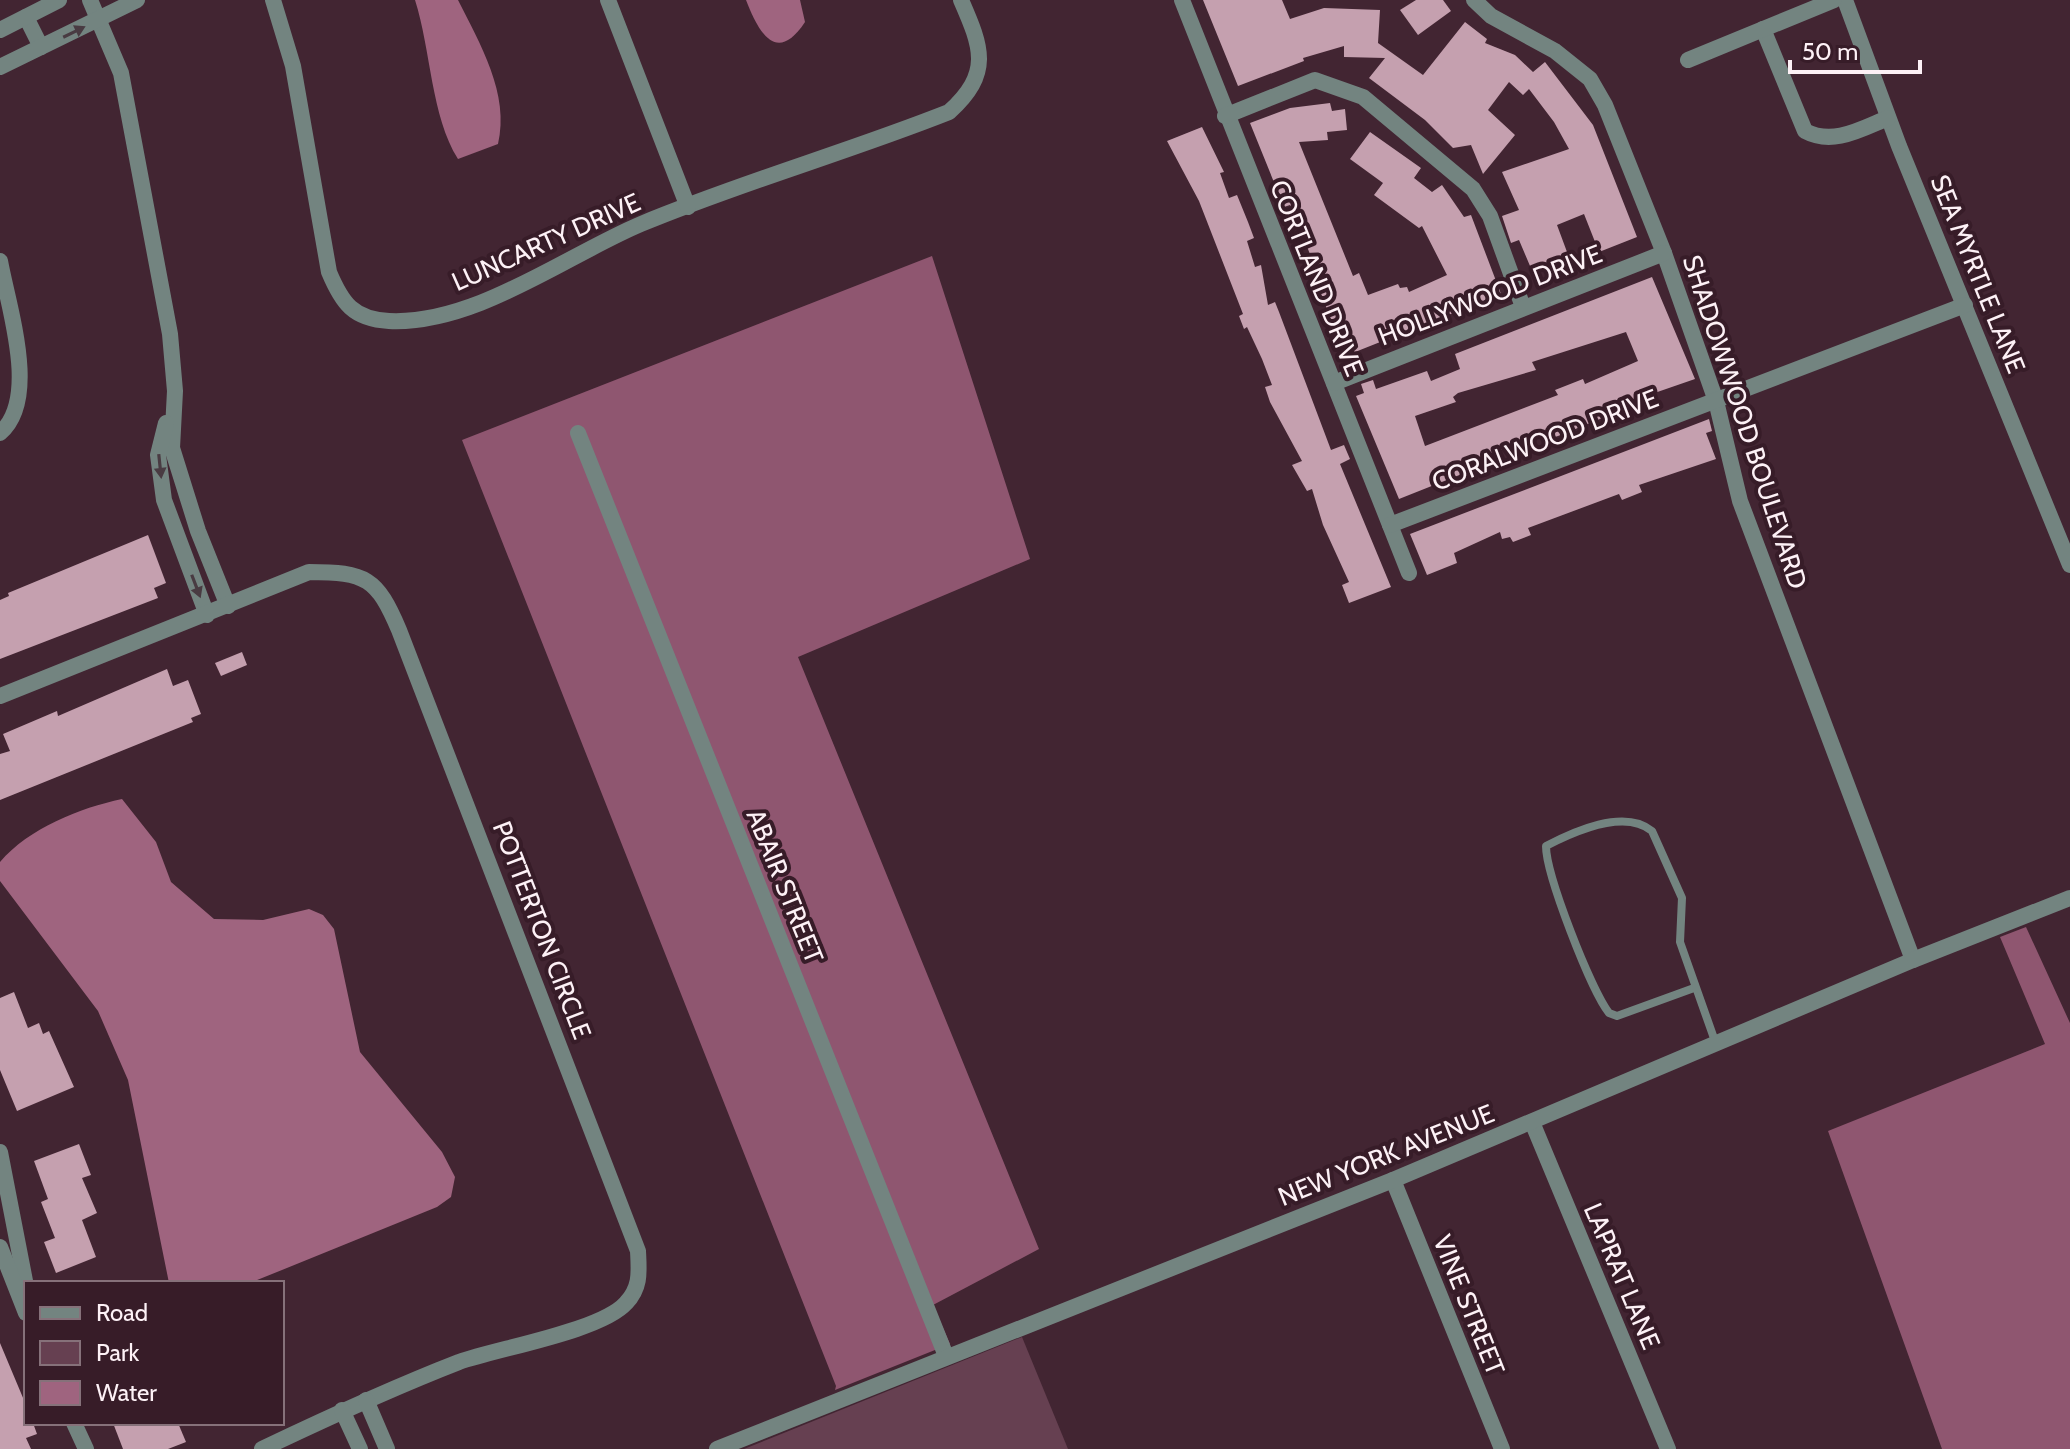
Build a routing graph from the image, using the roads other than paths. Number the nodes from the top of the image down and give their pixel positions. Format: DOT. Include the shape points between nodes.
graph roads {
  1 [pos="59,0"];
  2 [pos="90,0"];
  3 [pos="137,0"];
  4 [pos="273,0"];
  5 [pos="608,0"];
  6 [pos="961,0"];
  7 [pos="1182,0"];
  8 [pos="1474,0"];
  9 [pos="1834,0"];
  10 [pos="1845,0"];
  11 [pos="26,17"];
  12 [pos="100,19"];
  13 [pos="1763,29"];
  14 [pos="0,30"];
  15 [pos="41,47"];
  16 [pos="1688,60"];
  17 [pos="0,67"];
  18 [pos="1225,116"];
  19 [pos="1888,118"];
  20 [pos="688,207"];
  21 [pos="1664,253"];
  22 [pos="0,261"];
  23 [pos="1965,305"];
  24 [pos="1523,307"];
  25 [pos="1334,383"];
  26 [pos="175,391"];
  27 [pos="1716,401"];
  28 [pos="0,433"];
  29 [pos="578,433"];
  30 [pos="1390,525"];
  31 [pos="198,531"];
  32 [pos="178,539"];
  33 [pos="2070,565"];
  34 [pos="1409,573"];
  35 [pos="228,606"];
  36 [pos="207,615"];
  37 [pos="0,696"];
  38 [pos="2070,898"];
  39 [pos="1913,960"];
  40 [pos="1694,988"];
  41 [pos="1716,1044"];
  42 [pos="1532,1122"];
  43 [pos="0,1152"];
  44 [pos="1393,1180"];
  45 [pos="0,1247"];
  46 [pos="25,1281"];
  47 [pos="24,1308"];
  48 [pos="946,1356"];
  49 [pos="366,1400"];
  50 [pos="342,1410"];
  51 [pos="75,1425"];
  52 [pos="86,1449"];
  53 [pos="262,1449"];
  54 [pos="360,1449"];
  55 [pos="387,1449"];
  56 [pos="717,1449"];
  57 [pos="1502,1449"];
  58 [pos="1668,1449"];
  1 -- 11 [label="street"];
  2 -- 12 [label="street"];
  3 -- 12 [label="street"];
  4 -- 20 [label="street, LUNCARTY DRIVE" via="293,66 329,272 340,300 363,317 391,321 441,314 495,296 641,224"];
  5 -- 20 [label="street"];
  6 -- 20 [label="street, LUNCARTY DRIVE" via="979,41 980,65 965,97 949,112"];
  7 -- 18 [label="street, CORTLAND DRIVE"];
  8 -- 21 [label="street, SHADOWWOOD BOULEVARD" via="1590,79"];
  9 -- 13 [label="street"];
  10 -- 19 [label="street, SEA MYRTLE LANE"];
  11 -- 14 [label="street"];
  11 -- 15 [label="street"];
  15 -- 12 [label="street, one-way"];
  12 -- 26 [label="street" via="121,73 170,334"];
  13 -- 16 [label="street"];
  13 -- 19 [label="street" via="1805,131 1817,138 1833,137"];
  15 -- 17 [label="street"];
  18 -- 24 [label="street" via="1315,80 1363,97 1473,189 1490,216"];
  18 -- 25 [label="street, CORTLAND DRIVE"];
  19 -- 23 [label="street, SEA MYRTLE LANE"];
  21 -- 24 [label="street, HOLLYWOOD DRIVE"];
  21 -- 27 [label="street, SHADOWWOOD BOULEVARD"];
  22 -- 28 [label="street" via="20,372 19,401"];
  23 -- 27 [label="street, CORALWOOD DRIVE"];
  23 -- 33 [label="street, SEA MYRTLE LANE"];
  24 -- 25 [label="street, HOLLYWOOD DRIVE"];
  25 -- 30 [label="street, CORTLAND DRIVE"];
  26 -- 31 [label="street" via="172,448"];
  26 -- 32 [label="street, one-way" via="158,455 164,500"];
  27 -- 30 [label="street, CORALWOOD DRIVE"];
  27 -- 39 [label="street, SHADOWWOOD BOULEVARD" via="1740,501"];
  29 -- 48 [label="street, ABAIR STREET"];
  30 -- 34 [label="street, CORTLAND DRIVE"];
  31 -- 32 [label="street"];
  31 -- 35 [label="street"];
  32 -- 36 [label="street, one-way"];
  35 -- 36 [label="street, POTTERTON CIRCLE"];
  35 -- 49 [label="street, POTTERTON CIRCLE" via="309,572 350,572 386,599 638,1251 639,1283 625,1304 603,1318 462,1361"];
  36 -- 37 [label="street, POTTERTON CIRCLE"];
  38 -- 39 [label="street, NEW YORK AVENUE"];
  39 -- 41 [label="street, NEW YORK AVENUE"];
  40 -- 40 [label="lane" via="1680,942 1682,898 1652,831 1644,824 1606,823 1546,846 1555,885 1609,1013 1617,1016"];
  40 -- 41 [label="lane"];
  41 -- 42 [label="street, NEW YORK AVENUE"];
  42 -- 44 [label="street, NEW YORK AVENUE"];
  42 -- 58 [label="street, LAPRAT LANE"];
  43 -- 46 [label="street"];
  44 -- 48 [label="street, NEW YORK AVENUE"];
  44 -- 57 [label="street, VINE STREET"];
  45 -- 47 [label="street"];
  48 -- 56 [label="street, NEW YORK AVENUE"];
  49 -- 50 [label="street, POTTERTON CIRCLE"];
  49 -- 55 [label="street"];
  50 -- 53 [label="street, POTTERTON CIRCLE"];
  50 -- 54 [label="street"];
  51 -- 52 [label="street"];
}
